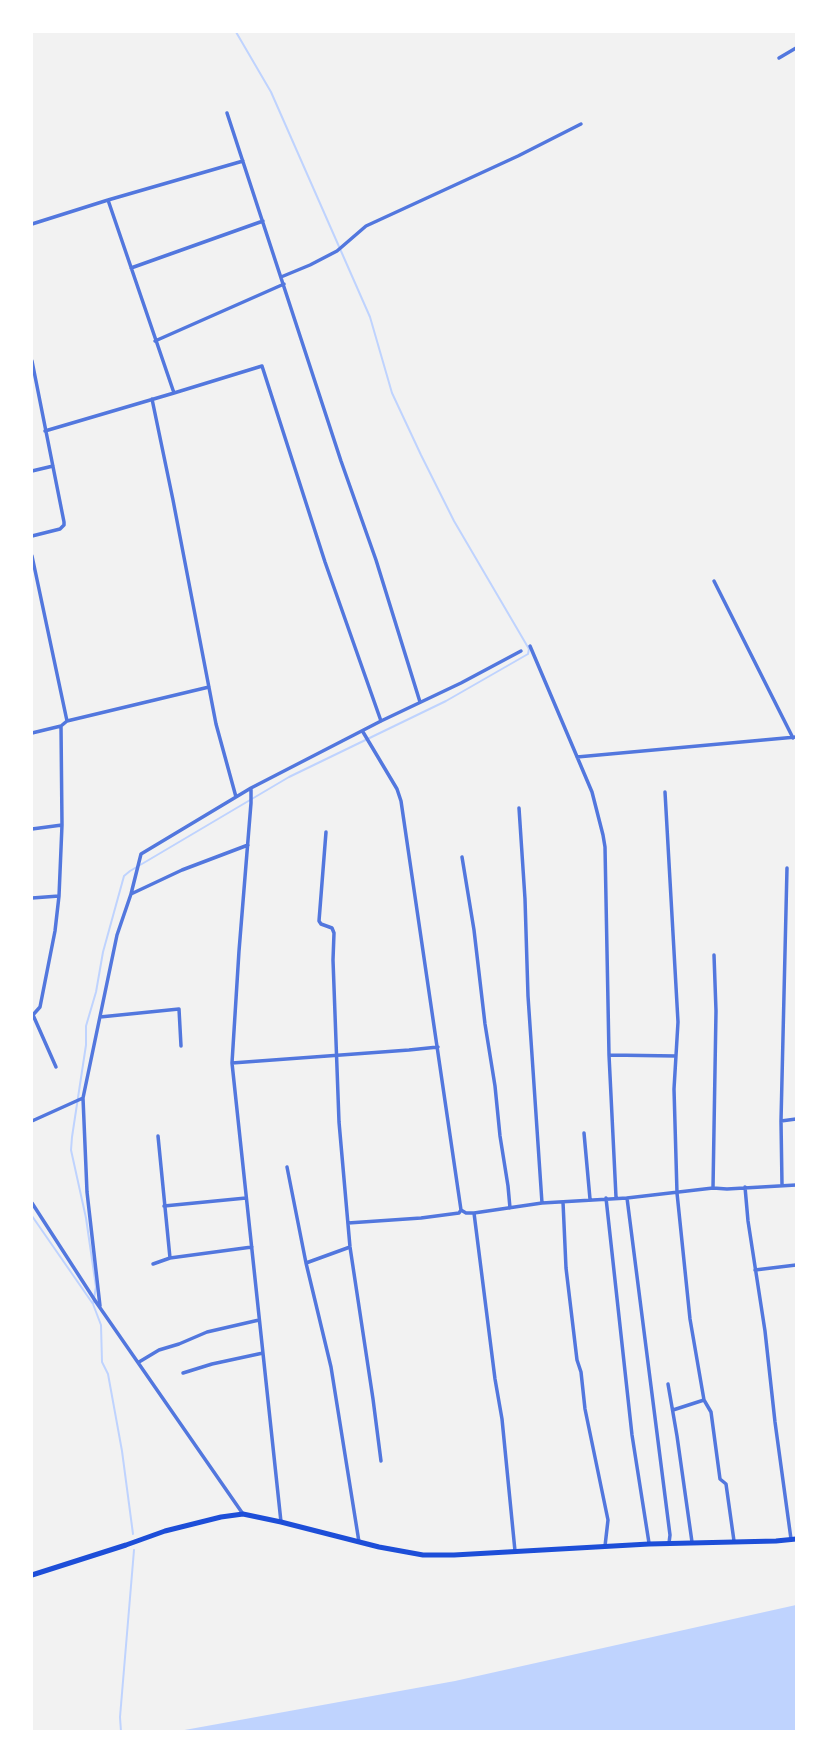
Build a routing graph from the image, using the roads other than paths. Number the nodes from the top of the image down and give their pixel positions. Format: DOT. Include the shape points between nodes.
graph roads {
  1 [pos="796,48"];
  2 [pos="779,58"];
  3 [pos="227,113"];
  4 [pos="581,124"];
  5 [pos="243,161"];
  6 [pos="108,200"];
  7 [pos="263,221"];
  8 [pos="32,224"];
  9 [pos="131,268"];
  10 [pos="281,277"];
  11 [pos="284,284"];
  12 [pos="155,341"];
  13 [pos="32,361"];
  14 [pos="174,393"];
  15 [pos="152,400"];
  16 [pos="45,430"];
  17 [pos="53,466"];
  18 [pos="32,471"];
  19 [pos="32,536"];
  20 [pos="32,556"];
  21 [pos="714,581"];
  22 [pos="530,646"];
  23 [pos="521,651"];
  24 [pos="209,687"];
  25 [pos="421,702"];
  26 [pos="382,721"];
  27 [pos="67,722"];
  28 [pos="61,726"];
  29 [pos="32,733"];
  30 [pos="364,733"];
  31 [pos="795,738"];
  32 [pos="577,757"];
  33 [pos="251,788"];
  34 [pos="665,792"];
  35 [pos="236,797"];
  36 [pos="519,808"];
  37 [pos="62,825"];
  38 [pos="32,829"];
  39 [pos="326,832"];
  40 [pos="248,845"];
  41 [pos="462,857"];
  42 [pos="787,869"];
  43 [pos="131,894"];
  44 [pos="59,896"];
  45 [pos="32,898"];
  46 [pos="714,955"];
  47 [pos="32,1015"];
  48 [pos="100,1017"];
  49 [pos="181,1046"];
  50 [pos="438,1047"];
  51 [pos="337,1055"];
  52 [pos="609,1055"];
  53 [pos="676,1056"];
  54 [pos="232,1063"];
  55 [pos="56,1067"];
  56 [pos="81,1099"];
  57 [pos="796,1119"];
  58 [pos="32,1121"];
  59 [pos="781,1121"];
  60 [pos="584,1133"];
  61 [pos="158,1136"];
  62 [pos="286,1167"];
  63 [pos="782,1185"];
  64 [pos="796,1185"];
  65 [pos="745,1187"];
  66 [pos="713,1188"];
  67 [pos="677,1193"];
  68 [pos="616,1197"];
  69 [pos="246,1198"];
  70 [pos="606,1198"];
  71 [pos="627,1198"];
  72 [pos="590,1199"];
  73 [pos="563,1202"];
  74 [pos="32,1203"];
  75 [pos="542,1203"];
  76 [pos="164,1206"];
  77 [pos="510,1208"];
  78 [pos="461,1210"];
  79 [pos="474,1213"];
  80 [pos="348,1223"];
  81 [pos="252,1247"];
  82 [pos="350,1247"];
  83 [pos="170,1258"];
  84 [pos="306,1263"];
  85 [pos="153,1264"];
  86 [pos="796,1265"];
  87 [pos="755,1270"];
  88 [pos="101,1308"];
  89 [pos="259,1320"];
  90 [pos="263,1353"];
  91 [pos="139,1362"];
  92 [pos="183,1373"];
  93 [pos="668,1384"];
  94 [pos="704,1400"];
  95 [pos="673,1410"];
  96 [pos="381,1461"];
  97 [pos="243,1514"];
  98 [pos="281,1522"];
  99 [pos="794,1539"];
  100 [pos="734,1541"];
  101 [pos="359,1542"];
  102 [pos="692,1542"];
  103 [pos="669,1543"];
  104 [pos="649,1544"];
  105 [pos="605,1546"];
  106 [pos="515,1551"];
  107 [pos="32,1575"];
  1 -- 2 [label="street"];
  3 -- 5 [label="street"];
  4 -- 10 [label="street" via="366,226 337,251"];
  5 -- 6 [label="street"];
  5 -- 7 [label="street"];
  6 -- 8 [label="street"];
  6 -- 9 [label="street"];
  7 -- 9 [label="street"];
  7 -- 10 [label="street"];
  9 -- 12 [label="street"];
  10 -- 11 [label="street"];
  11 -- 12 [label="street"];
  11 -- 25 [label="street"];
  12 -- 14 [label="street"];
  13 -- 16 [label="street"];
  14 -- 15 [label="street"];
  14 -- 26 [label="street" via="262,366"];
  15 -- 16 [label="street"];
  15 -- 24 [label="street"];
  16 -- 17 [label="street"];
  17 -- 18 [label="street"];
  17 -- 19 [label="street" via="64,525"];
  20 -- 27 [label="street"];
  21 -- 31 [label="street"];
  22 -- 32 [label="street"];
  23 -- 25 [label="street"];
  24 -- 27 [label="street"];
  24 -- 35 [label="street"];
  25 -- 26 [label="street"];
  26 -- 30 [label="street"];
  27 -- 28 [label="street"];
  28 -- 29 [label="street"];
  28 -- 37 [label="street"];
  30 -- 33 [label="street"];
  30 -- 50 [label="street" via="401,801"];
  31 -- 32 [label="street"];
  32 -- 52 [label="street" via="592,792 605,847"];
  33 -- 35 [label="street"];
  33 -- 40 [label="street"];
  34 -- 53 [label="street"];
  35 -- 43 [label="street" via="139,856"];
  36 -- 75 [label="street"];
  37 -- 38 [label="street"];
  37 -- 44 [label="street"];
  39 -- 51 [label="street" via="319,921 334,933"];
  40 -- 43 [label="street"];
  40 -- 54 [label="street"];
  41 -- 77 [label="street"];
  42 -- 59 [label="street"];
  43 -- 48 [label="street" via="117,935"];
  44 -- 45 [label="street"];
  44 -- 47 [label="street" via="40,1007"];
  46 -- 66 [label="street"];
  47 -- 55 [label="street"];
  48 -- 49 [label="street" via="179,1009"];
  48 -- 56 [label="street"];
  50 -- 51 [label="street"];
  50 -- 78 [label="street"];
  51 -- 54 [label="street"];
  51 -- 80 [label="street"];
  52 -- 53 [label="street"];
  52 -- 68 [label="street"];
  53 -- 67 [label="street"];
  54 -- 69 [label="street"];
  56 -- 58 [label="street"];
  56 -- 88 [label="street"];
  57 -- 59 [label="street"];
  59 -- 63 [label="street"];
  60 -- 72 [label="street"];
  61 -- 76 [label="street"];
  62 -- 84 [label="street"];
  63 -- 64 [label="street"];
  63 -- 65 [label="street"];
  65 -- 66 [label="street"];
  65 -- 87 [label="street"];
  66 -- 67 [label="street"];
  67 -- 71 [label="street"];
  67 -- 94 [label="street"];
  68 -- 70 [label="street"];
  68 -- 71 [label="street"];
  69 -- 76 [label="street"];
  69 -- 81 [label="street"];
  70 -- 72 [label="street"];
  70 -- 104 [label="street"];
  71 -- 103 [label="street"];
  72 -- 73 [label="street"];
  73 -- 75 [label="street"];
  73 -- 105 [label="street" via="578,1360 608,1520"];
  74 -- 88 [label="street"];
  75 -- 77 [label="street"];
  76 -- 83 [label="street"];
  77 -- 79 [label="street"];
  78 -- 79 [label="street"];
  78 -- 80 [label="street"];
  79 -- 106 [label="street"];
  80 -- 82 [label="street"];
  81 -- 83 [label="street"];
  81 -- 89 [label="street"];
  82 -- 84 [label="street"];
  82 -- 96 [label="street"];
  83 -- 85 [label="street"];
  84 -- 101 [label="street" via="333,1377"];
  86 -- 87 [label="street"];
  87 -- 99 [label="street"];
  88 -- 91 [label="street"];
  89 -- 90 [label="street"];
  89 -- 91 [label="street" via="207,1332"];
  90 -- 92 [label="street"];
  90 -- 98 [label="street"];
  91 -- 97 [label="street"];
  93 -- 95 [label="street"];
  94 -- 95 [label="street"];
  94 -- 100 [label="street" via="711,1412"];
  95 -- 102 [label="street"];
  97 -- 98 [label="highway"];
  97 -- 107 [label="highway" via="165,1531"];
  98 -- 101 [label="highway"];
  99 -- 100 [label="highway"];
  100 -- 102 [label="highway"];
  101 -- 106 [label="highway" via="424,1555"];
  102 -- 103 [label="highway"];
  103 -- 104 [label="highway"];
  104 -- 105 [label="highway"];
  105 -- 106 [label="highway"];
}
